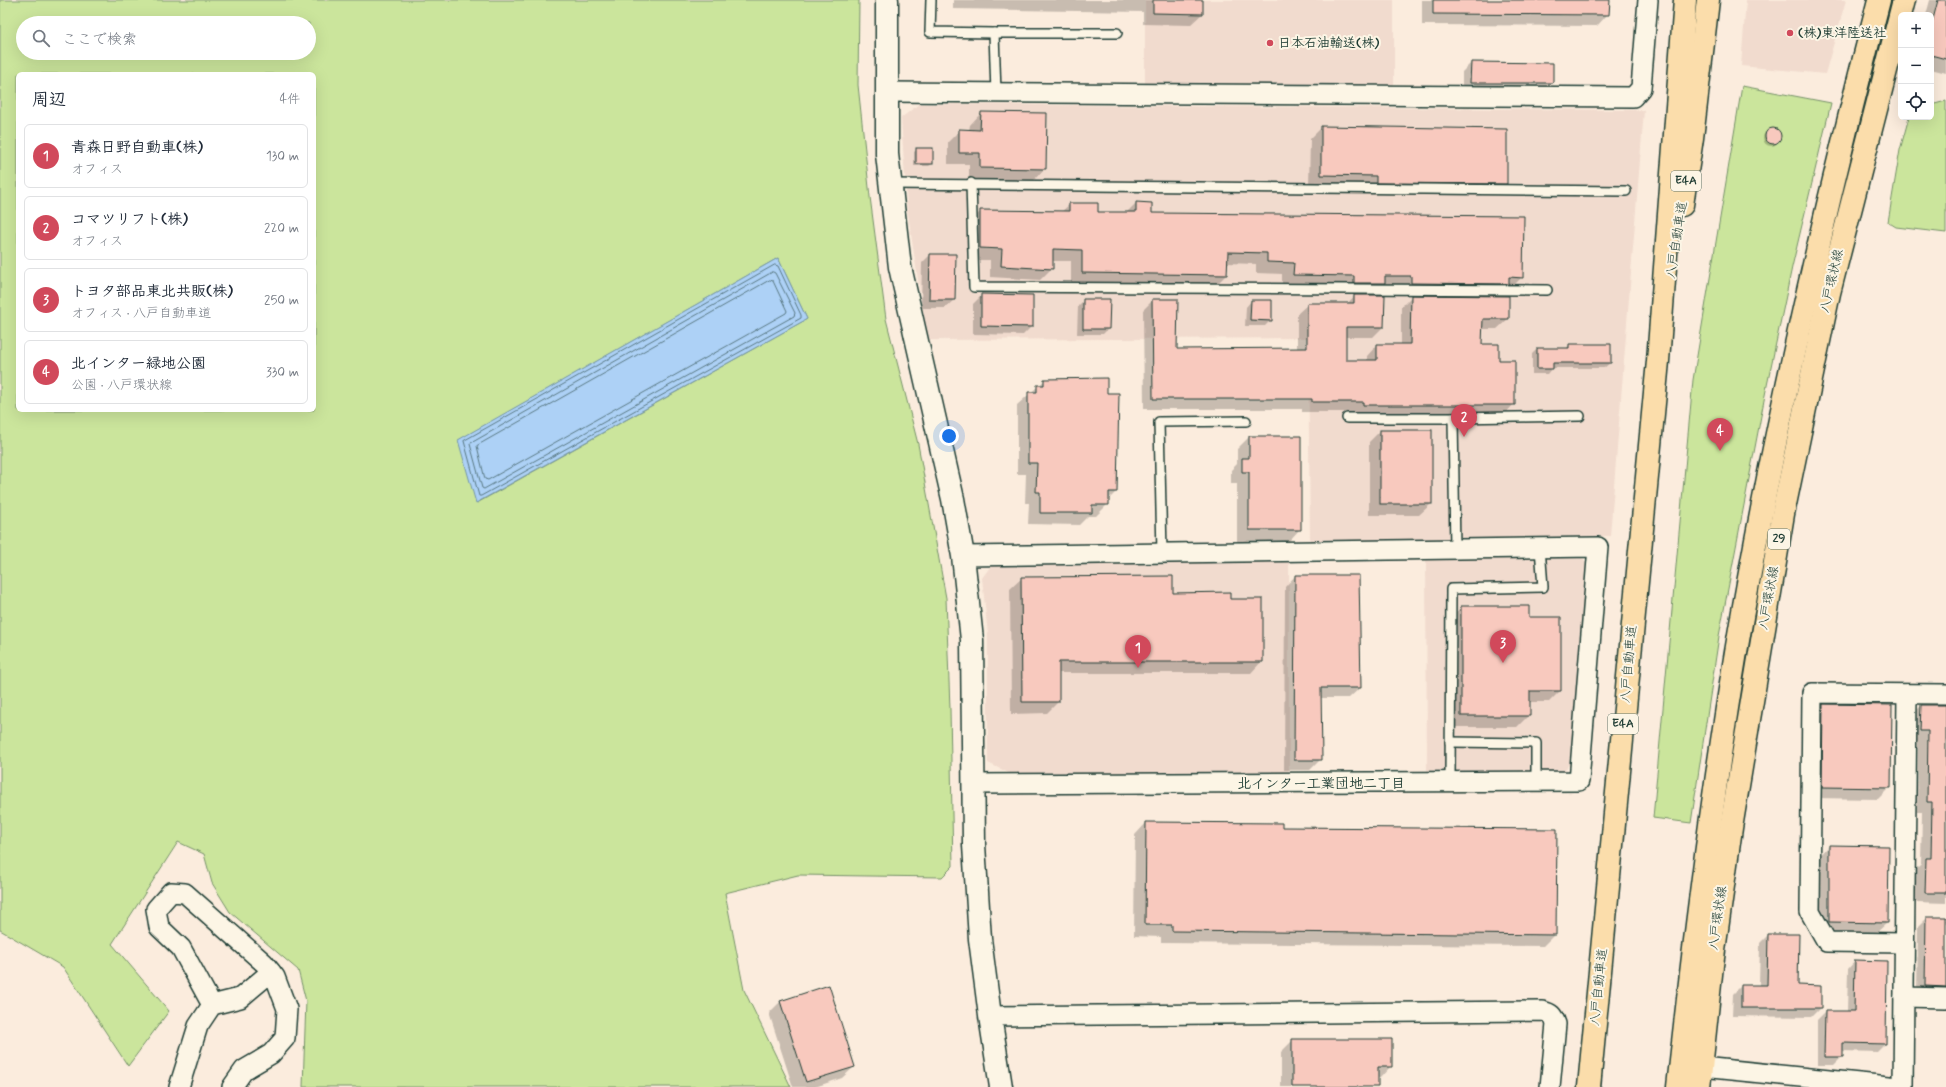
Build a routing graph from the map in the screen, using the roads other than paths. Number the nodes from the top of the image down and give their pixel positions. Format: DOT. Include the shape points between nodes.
graph roads {
  1 [pos="887,0"];
  2 [pos="931,0"];
  3 [pos="1648,0"];
  4 [pos="1685,0"];
  5 [pos="1708,0"];
  6 [pos="1879,0"];
  7 [pos="1904,0"];
  8 [pos="994,33"];
  9 [pos="1117,33"];
  10 [pos="887,92"];
  11 [pos="996,93"];
  12 [pos="891,184"];
  13 [pos="971,184"];
  14 [pos="1626,191"];
  15 [pos="1547,290"];
  16 [pos="1658,361"];
  17 [pos="1580,416"];
  18 [pos="1347,418"];
  19 [pos="1453,418"];
  20 [pos="1246,421"];
  21 [pos="1540,548"];
  22 [pos="1455,549"];
  23 [pos="1162,553"];
  24 [pos="963,556"];
  25 [pos="1908,694"];
  26 [pos="1946,694"];
  27 [pos="1450,742"];
  28 [pos="1536,781"];
  29 [pos="1450,782"];
  30 [pos="974,784"];
  31 [pos="1904,943"];
  32 [pos="271,972"];
  33 [pos="1904,997"];
  34 [pos="1946,998"];
  35 [pos="212,1005"];
  36 [pos="990,1016"];
  37 [pos="1701,1077"];
  38 [pos="1845,1084"];
  39 [pos="179,1087"];
  40 [pos="232,1087"];
  41 [pos="1001,1087"];
  42 [pos="1550,1087"];
  43 [pos="1589,1087"];
  44 [pos="1678,1087"];
  45 [pos="1899,1087"];
  46 [pos="1903,1087"];
  1 -- 10 [label="street"];
  2 -- 8 [label="lane" via="930,32"];
  3 -- 11 [label="street" via="1642,88 1633,97"];
  4 -- 16 [label="main road, 八戸自動車道 / E4A"];
  5 -- 16 [label="main road, 八戸自動車道 / E4A" via="1692,138"];
  6 -- 44 [label="main road, 八戸環状線 / 29" via="1810,280 1762,510 1736,652 1710,824"];
  7 -- 37 [label="main road, 八戸環状線 / 29" via="1829,293 1783,514 1731,828 1712,965"];
  8 -- 9 [label="lane"];
  8 -- 11 [label="lane"];
  10 -- 11 [label="street"];
  10 -- 12 [label="street" via="887,154"];
  12 -- 13 [label="lane"];
  12 -- 24 [label="street" via="900,267 953,499"];
  13 -- 14 [label="lane"];
  13 -- 15 [label="lane" via="974,287"];
  16 -- 43 [label="main road, 八戸自動車道 / E4A"];
  17 -- 19 [label="lane"];
  18 -- 19 [label="lane"];
  19 -- 22 [label="lane"];
  20 -- 23 [label="lane" via="1159,422"];
  21 -- 22 [label="street"];
  21 -- 27 [label="lane" via="1543,587 1451,589"];
  21 -- 28 [label="street" via="1598,547 1579,781"];
  22 -- 23 [label="street"];
  23 -- 24 [label="street"];
  24 -- 30 [label="street" via="972,640"];
  25 -- 26 [label="street"];
  25 -- 31 [label="street"];
  25 -- 31 [label="street" via="1812,693 1810,912 1827,942"];
  27 -- 28 [label="lane" via="1536,743"];
  27 -- 29 [label="lane"];
  28 -- 29 [label="street"];
  29 -- 30 [label="street"];
  30 -- 36 [label="street" via="974,845 980,938"];
  31 -- 33 [label="street"];
  32 -- 35 [label="street" via="240,998"];
  32 -- 35 [label="street" via="185,893 171,892 156,908 159,927 181,948"];
  32 -- 40 [label="street" via="276,977 287,1009 285,1038 271,1054 244,1070"];
  33 -- 34 [label="street"];
  33 -- 46 [label="street"];
  35 -- 39 [label="street" via="198,1026"];
  36 -- 41 [label="street"];
  36 -- 42 [label="street" via="1542,1011 1554,1016 1556,1024"];
  37 -- 38 [label="street"];
  38 -- 45 [label="street"];
}
